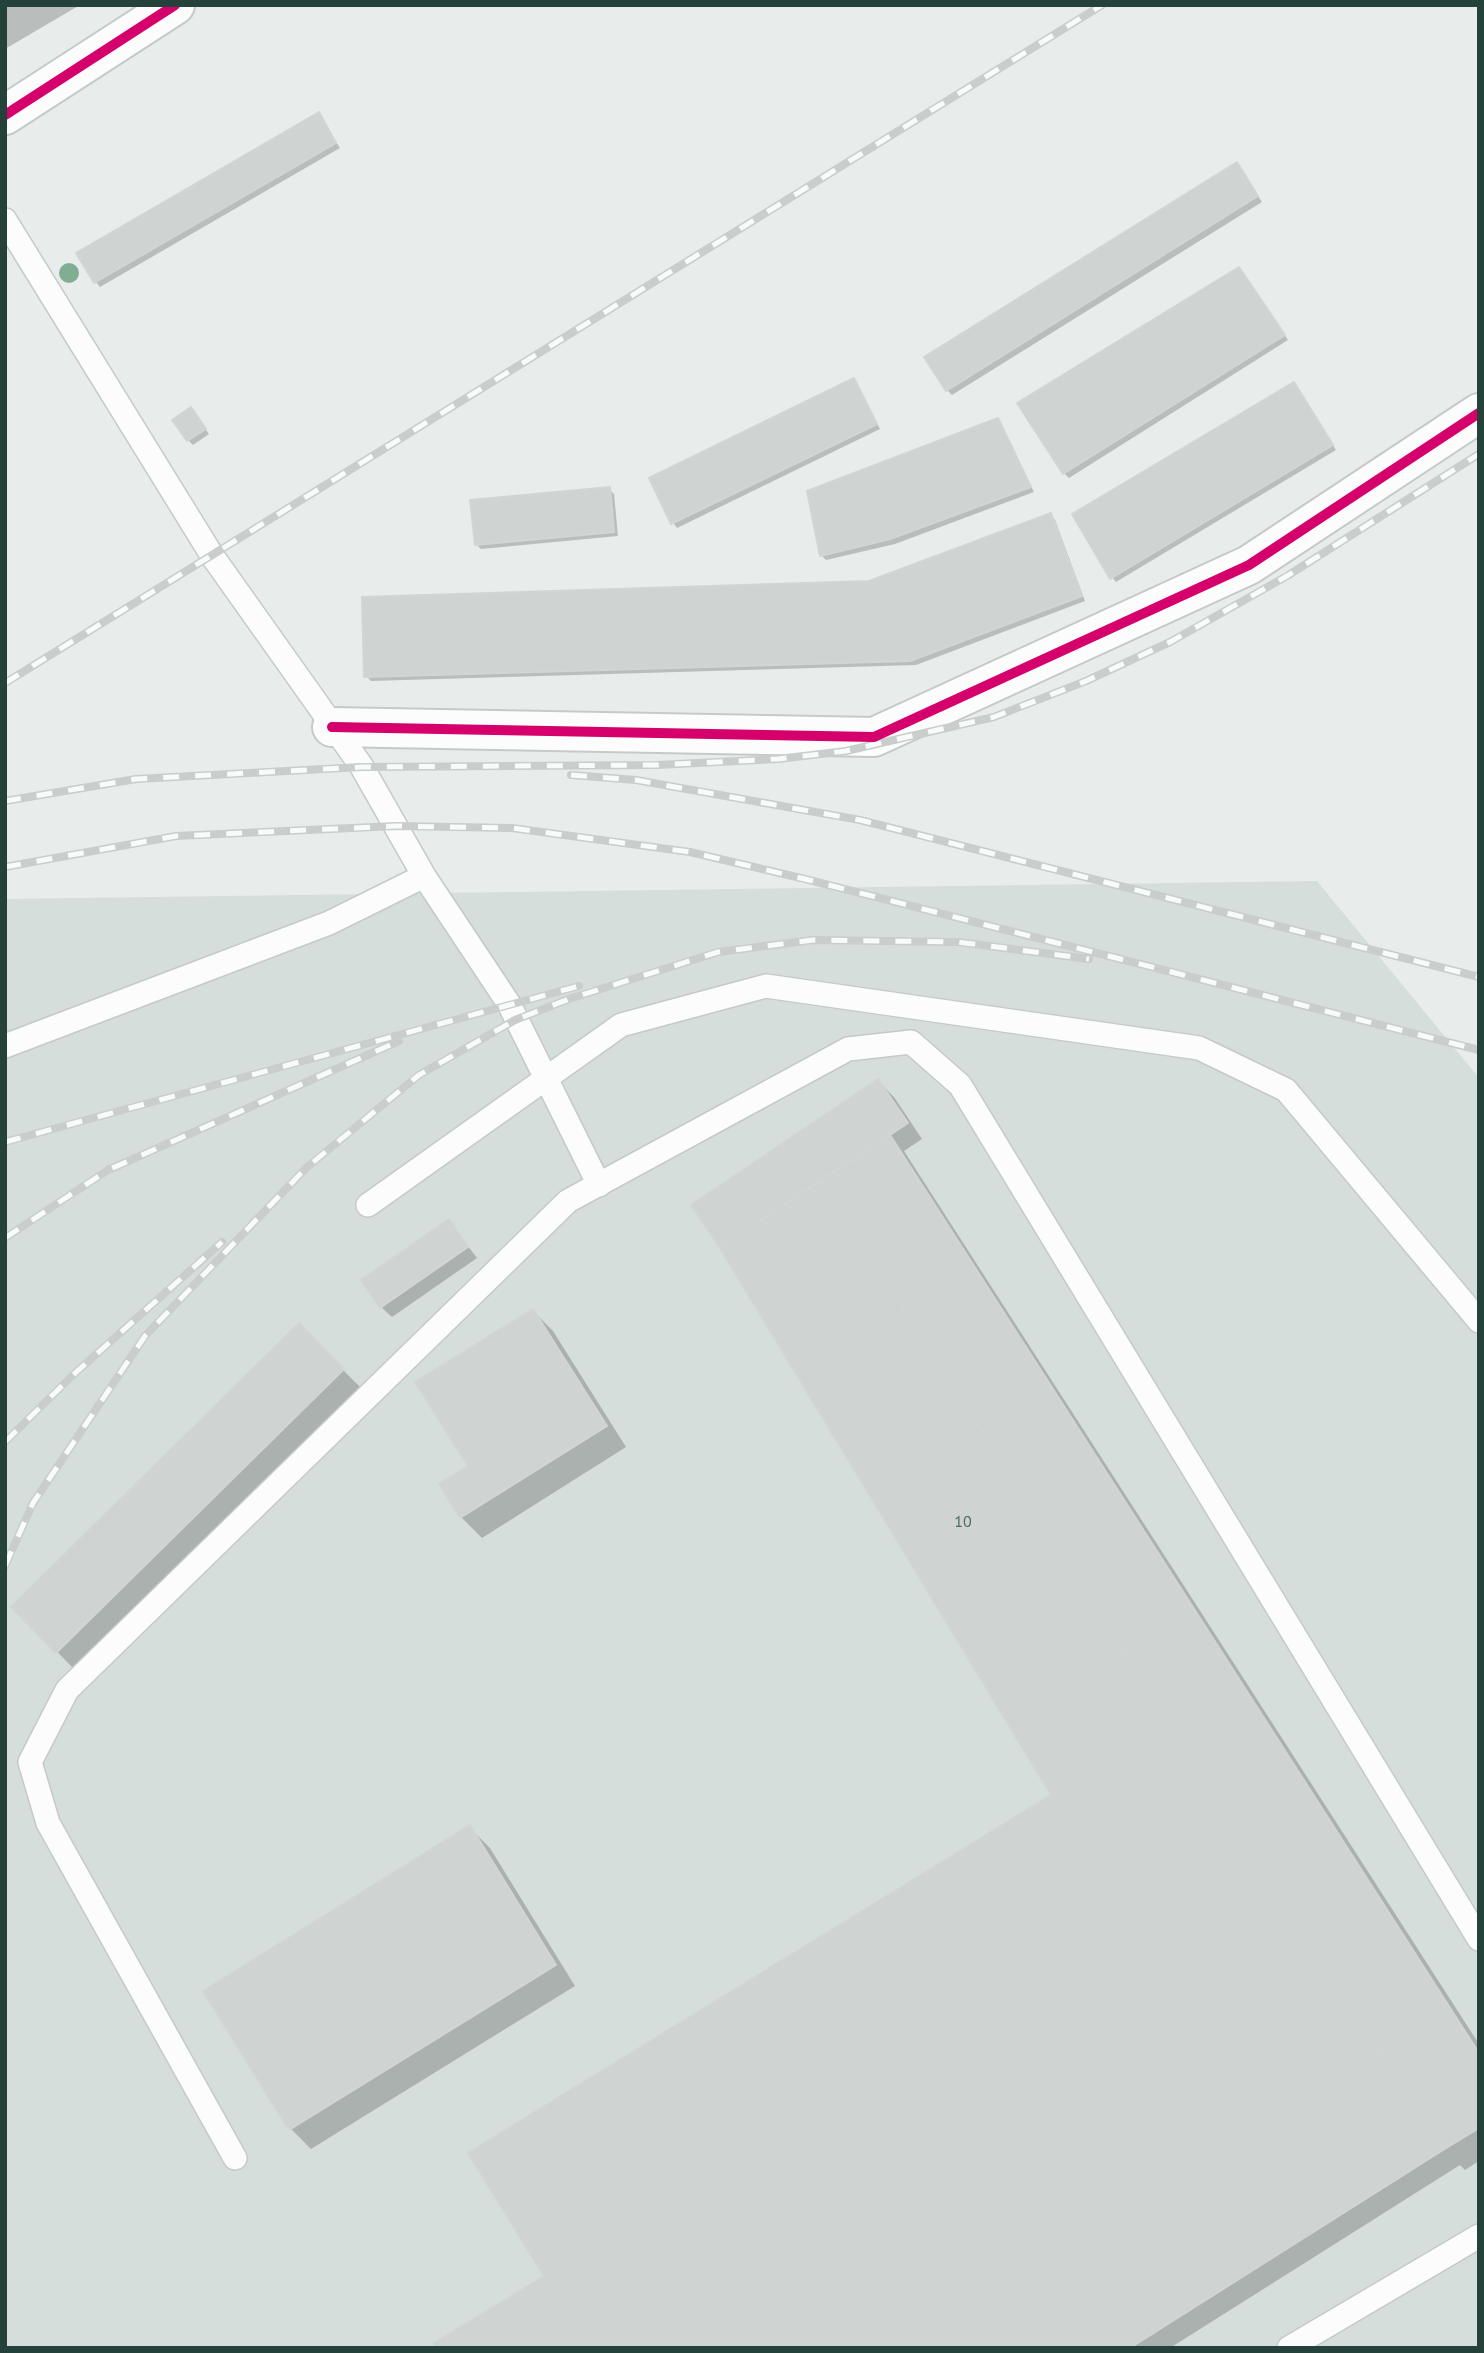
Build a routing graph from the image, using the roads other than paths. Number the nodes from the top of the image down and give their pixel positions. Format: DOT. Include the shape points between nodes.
graph roads {
  1 [pos="175,5"];
  2 [pos="5,115"];
  3 [pos="5,220"];
  4 [pos="1479,413"];
  5 [pos="332,727"];
  6 [pos="424,876"];
  7 [pos="5,1046"];
  8 [pos="545,1079"];
  9 [pos="599,1185"];
  10 [pos="368,1205"];
  11 [pos="1479,1321"];
  12 [pos="1479,1938"];
  13 [pos="235,2158"];
  14 [pos="1479,2236"];
  15 [pos="1289,2348"];
  1 -- 2 [label="street"];
  3 -- 5 [label="lane" via="213,557"];
  4 -- 5 [label="street" via="1249,565 874,737"];
  5 -- 6 [label="lane" via="362,767"];
  6 -- 7 [label="lane" via="329,923"];
  6 -- 8 [label="lane" via="509,1004"];
  8 -- 9 [label="lane"];
  8 -- 10 [label="lane"];
  8 -- 11 [label="lane" via="621,1025 766,986 1199,1048 1286,1090"];
  9 -- 12 [label="lane" via="848,1049 911,1042 960,1085"];
  9 -- 13 [label="lane" via="568,1201 67,1690 30,1762 48,1824"];
  14 -- 15 [label="lane"];
}
